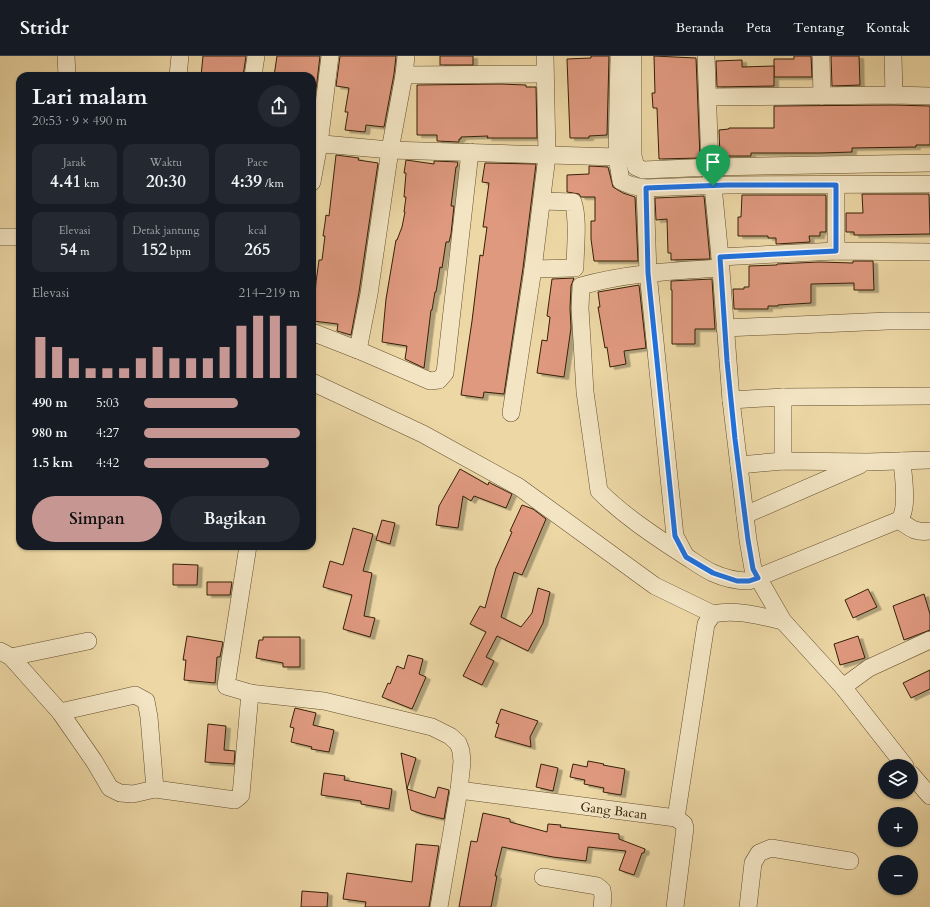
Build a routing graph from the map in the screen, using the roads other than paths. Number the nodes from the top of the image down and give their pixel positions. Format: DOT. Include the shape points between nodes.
graph roads {
  1 [pos="66,56"];
  2 [pos="180,56"];
  3 [pos="256,56"];
  4 [pos="330,56"];
  5 [pos="406,56"];
  6 [pos="545,56"];
  7 [pos="619,56"];
  8 [pos="633,56"];
  9 [pos="707,56"];
  10 [pos="821,56"];
  11 [pos="893,56"];
  12 [pos="67,72"];
  13 [pos="178,72"];
  14 [pos="254,72"];
  15 [pos="545,74"];
  16 [pos="404,75"];
  17 [pos="894,95"];
  18 [pos="822,96"];
  19 [pos="930,96"];
  20 [pos="708,97"];
  21 [pos="316,138"];
  22 [pos="316,144"];
  23 [pos="390,150"];
  24 [pos="470,152"];
  25 [pos="547,156"];
  26 [pos="617,157"];
  27 [pos="930,163"];
  28 [pos="710,167"];
  29 [pos="930,184"];
  30 [pos="836,185"];
  31 [pos="713,186"];
  32 [pos="646,188"];
  33 [pos="542,201"];
  34 [pos="0,237"];
  35 [pos="16,237"];
  36 [pos="836,251"];
  37 [pos="930,252"];
  38 [pos="720,262"];
  39 [pos="533,269"];
  40 [pos="648,273"];
  41 [pos="930,321"];
  42 [pos="725,328"];
  43 [pos="316,334"];
  44 [pos="358,350"];
  45 [pos="316,384"];
  46 [pos="930,396"];
  47 [pos="782,397"];
  48 [pos="731,400"];
  49 [pos="511,413"];
  50 [pos="930,460"];
  51 [pos="783,461"];
  52 [pos="902,461"];
  53 [pos="867,462"];
  54 [pos="739,465"];
  55 [pos="745,515"];
  56 [pos="898,520"];
  57 [pos="930,531"];
  58 [pos="247,550"];
  59 [pos="686,557"];
  60 [pos="758,578"];
  61 [pos="713,614"];
  62 [pos="783,621"];
  63 [pos="88,640"];
  64 [pos="930,640"];
  65 [pos="6,654"];
  66 [pos="843,687"];
  67 [pos="250,693"];
  68 [pos="60,712"];
  69 [pos="900,759"];
  70 [pos="918,782"];
  71 [pos="155,789"];
  72 [pos="459,790"];
  73 [pos="930,796"];
  74 [pos="676,818"];
  75 [pos="850,861"];
  76 [pos="542,877"];
  77 [pos="439,907"];
  78 [pos="602,907"];
  79 [pos="675,907"];
  80 [pos="748,907"];
  1 -- 12 [label="street"];
  2 -- 13 [label="street"];
  3 -- 14 [label="street"];
  4 -- 21 [label="street"];
  5 -- 16 [label="street"];
  6 -- 15 [label="street"];
  7 -- 26 [label="street"];
  8 -- 28 [label="street" via="632,156 636,167 644,170"];
  9 -- 20 [label="street"];
  10 -- 18 [label="street"];
  11 -- 17 [label="street"];
  15 -- 16 [label="street"];
  15 -- 25 [label="street"];
  16 -- 23 [label="street"];
  17 -- 18 [label="street"];
  17 -- 19 [label="street"];
  18 -- 20 [label="street"];
  20 -- 28 [label="street"];
  22 -- 23 [label="street"];
  23 -- 24 [label="street"];
  23 -- 44 [label="street" via="370,294"];
  24 -- 25 [label="street"];
  24 -- 44 [label="street" via="445,373 440,380 430,381"];
  25 -- 26 [label="street"];
  25 -- 33 [label="street"];
  26 -- 32 [label="street" via="621,181 634,187"];
  27 -- 28 [label="street"];
  28 -- 31 [label="street"];
  29 -- 30 [label="street"];
  30 -- 31 [label="street"];
  30 -- 36 [label="street"];
  31 -- 32 [label="street"];
  31 -- 38 [label="street"];
  32 -- 40 [label="street"];
  33 -- 39 [label="street"];
  33 -- 39 [label="street" via="573,202 575,268"];
  34 -- 35 [label="street"];
  36 -- 37 [label="street"];
  36 -- 38 [label="street"];
  38 -- 40 [label="street"];
  38 -- 42 [label="street"];
  39 -- 49 [label="street"];
  40 -- 59 [label="street" via="675,536"];
  40 -- 59 [label="street" via="604,279 581,286 585,392 595,474 598,491 610,502"];
  41 -- 42 [label="street"];
  42 -- 48 [label="street"];
  43 -- 44 [label="street"];
  45 -- 61 [label="street" via="423,434 518,487 655,586"];
  46 -- 47 [label="street"];
  47 -- 48 [label="street"];
  47 -- 51 [label="street"];
  48 -- 54 [label="street"];
  50 -- 52 [label="street"];
  51 -- 53 [label="street"];
  51 -- 54 [label="street"];
  52 -- 53 [label="street"];
  52 -- 56 [label="street" via="904,507 902,517"];
  53 -- 55 [label="street"];
  54 -- 55 [label="street"];
  55 -- 60 [label="street" via="753,569"];
  56 -- 57 [label="street" via="920,533"];
  56 -- 60 [label="street"];
  58 -- 67 [label="street" via="226,686"];
  59 -- 60 [label="street" via="713,573 737,581"];
  60 -- 62 [label="street"];
  61 -- 62 [label="street" via="752,614"];
  61 -- 74 [label="street" via="706,624"];
  62 -- 66 [label="street"];
  63 -- 65 [label="street"];
  64 -- 66 [label="street" via="869,668"];
  65 -- 68 [label="street"];
  66 -- 69 [label="street"];
  67 -- 71 [label="street" via="241,795 235,800"];
  67 -- 72 [label="street" via="324,701 432,727 458,743 462,762"];
  68 -- 71 [label="street" via="110,788 120,793 133,794"];
  68 -- 71 [label="street" via="135,695 146,700"];
  70 -- 73 [label="street"];
  72 -- 74 [label="street, Gang Bacan"];
  72 -- 77 [label="street"];
  74 -- 79 [label="street" via="685,828"];
  75 -- 80 [label="street" via="770,848 759,852 753,863"];
  76 -- 78 [label="street" via="597,886 602,890"];
}
